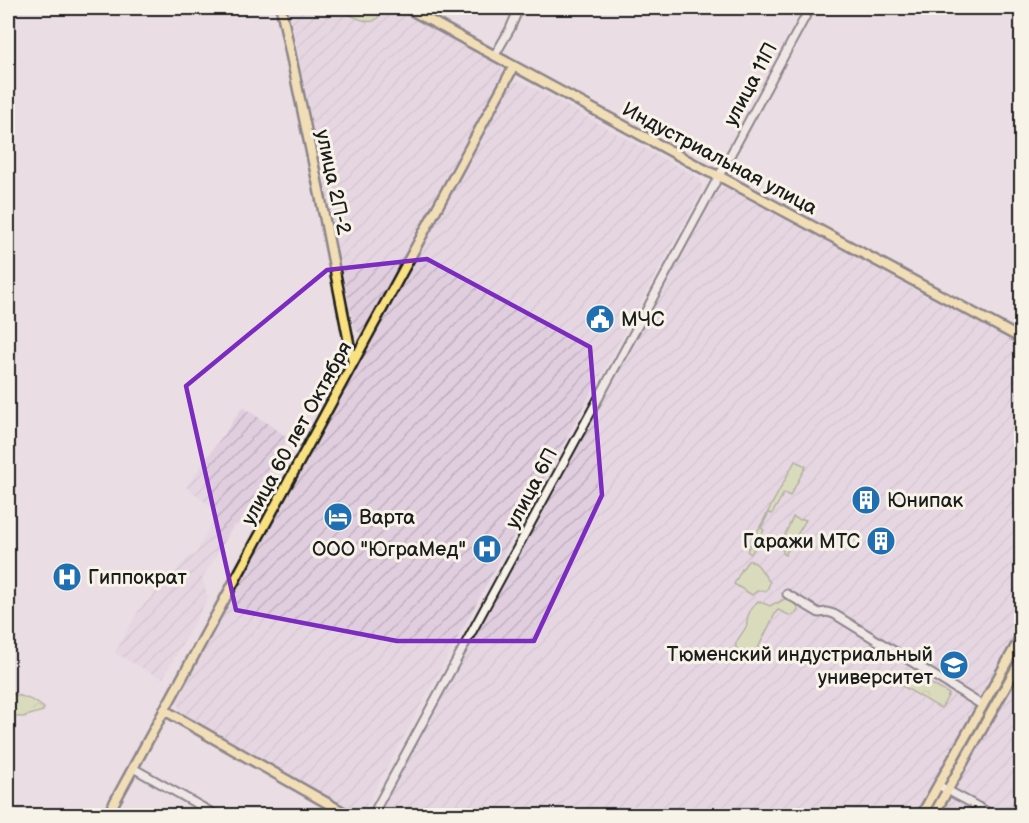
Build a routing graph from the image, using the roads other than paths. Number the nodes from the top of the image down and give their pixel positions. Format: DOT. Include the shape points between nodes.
graph roads {
  1 [pos="281,8"];
  2 [pos="407,8"];
  3 [pos="519,8"];
  4 [pos="810,8"];
  5 [pos="495,55"];
  6 [pos="514,66"];
  7 [pos="719,176"];
  8 [pos="1020,338"];
  9 [pos="353,364"];
  10 [pos="787,594"];
  11 [pos="1022,635"];
  12 [pos="1022,658"];
  13 [pos="982,705"];
  14 [pos="164,710"];
  15 [pos="133,768"];
  16 [pos="938,785"];
  17 [pos="947,790"];
  18 [pos="107,816"];
  19 [pos="218,816"];
  20 [pos="350,816"];
  21 [pos="372,816"];
  22 [pos="921,816"];
  23 [pos="933,816"];
  24 [pos="995,816"];
  1 -- 9 [label="main road, улица 2П-2"];
  2 -- 5 [label="main road, Индустриальная улица"];
  3 -- 5 [label="street"];
  4 -- 7 [label="street, улица 11П"];
  5 -- 6 [label="main road, Индустриальная улица"];
  6 -- 7 [label="main road, Индустриальная улица"];
  6 -- 9 [label="main road, улица 60 лет Октября"];
  7 -- 8 [label="main road, Индустриальная улица"];
  7 -- 21 [label="street, улица 6П"];
  9 -- 14 [label="main road, улица 60 лет Октября"];
  10 -- 13 [label="street" via="819,613 834,614"];
  11 -- 13 [label="main road"];
  12 -- 17 [label="main road"];
  13 -- 16 [label="main road"];
  14 -- 15 [label="main road, улица 60 лет Октября"];
  14 -- 20 [label="main road"];
  15 -- 18 [label="main road, улица 60 лет Октября"];
  15 -- 19 [label="street"];
  16 -- 17 [label="street"];
  16 -- 22 [label="main road"];
  17 -- 23 [label="main road"];
  17 -- 24 [label="street"];
}
